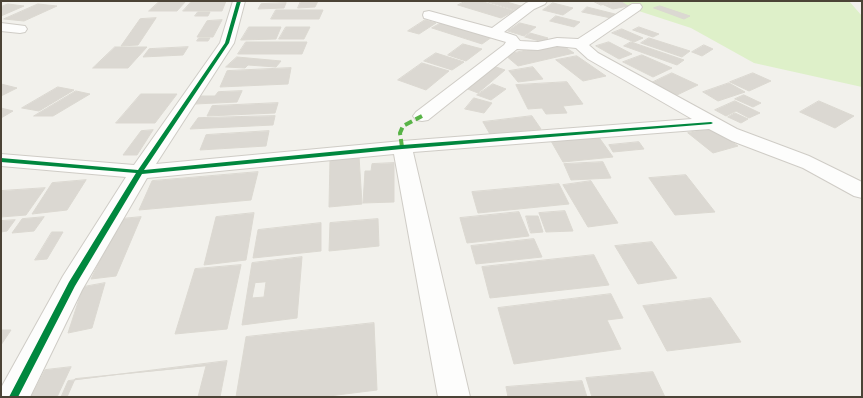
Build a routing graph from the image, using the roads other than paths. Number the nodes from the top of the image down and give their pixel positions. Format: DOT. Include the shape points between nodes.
graph roads {
  1 [pos="239,1"];
  2 [pos="542,1"];
  3 [pos="636,7"];
  4 [pos="429,15"];
  5 [pos="1,27"];
  6 [pos="20,29"];
  7 [pos="494,33"];
  8 [pos="581,44"];
  9 [pos="513,45"];
  10 [pos="422,116"];
  11 [pos="711,123"];
  12 [pos="402,146"];
  13 [pos="1,160"];
  14 [pos="140,172"];
  15 [pos="862,191"];
  16 [pos="11,392"];
  17 [pos="454,397"];
  1 -- 14 [label="street" via="226,43"];
  2 -- 7 [label="street" via="530,6"];
  3 -- 8 [label="street"];
  4 -- 7 [label="street"];
  5 -- 6 [label="street"];
  7 -- 9 [label="street" via="511,39"];
  8 -- 9 [label="street" via="557,42 538,46"];
  8 -- 11 [label="street" via="593,56"];
  9 -- 10 [label="street"];
  11 -- 12 [label="street"];
  11 -- 15 [label="street" via="747,140 802,160"];
  12 -- 14 [label="street"];
  12 -- 17 [label="street"];
  13 -- 14 [label="street"];
  14 -- 16 [label="street" via="72,284"];
}
